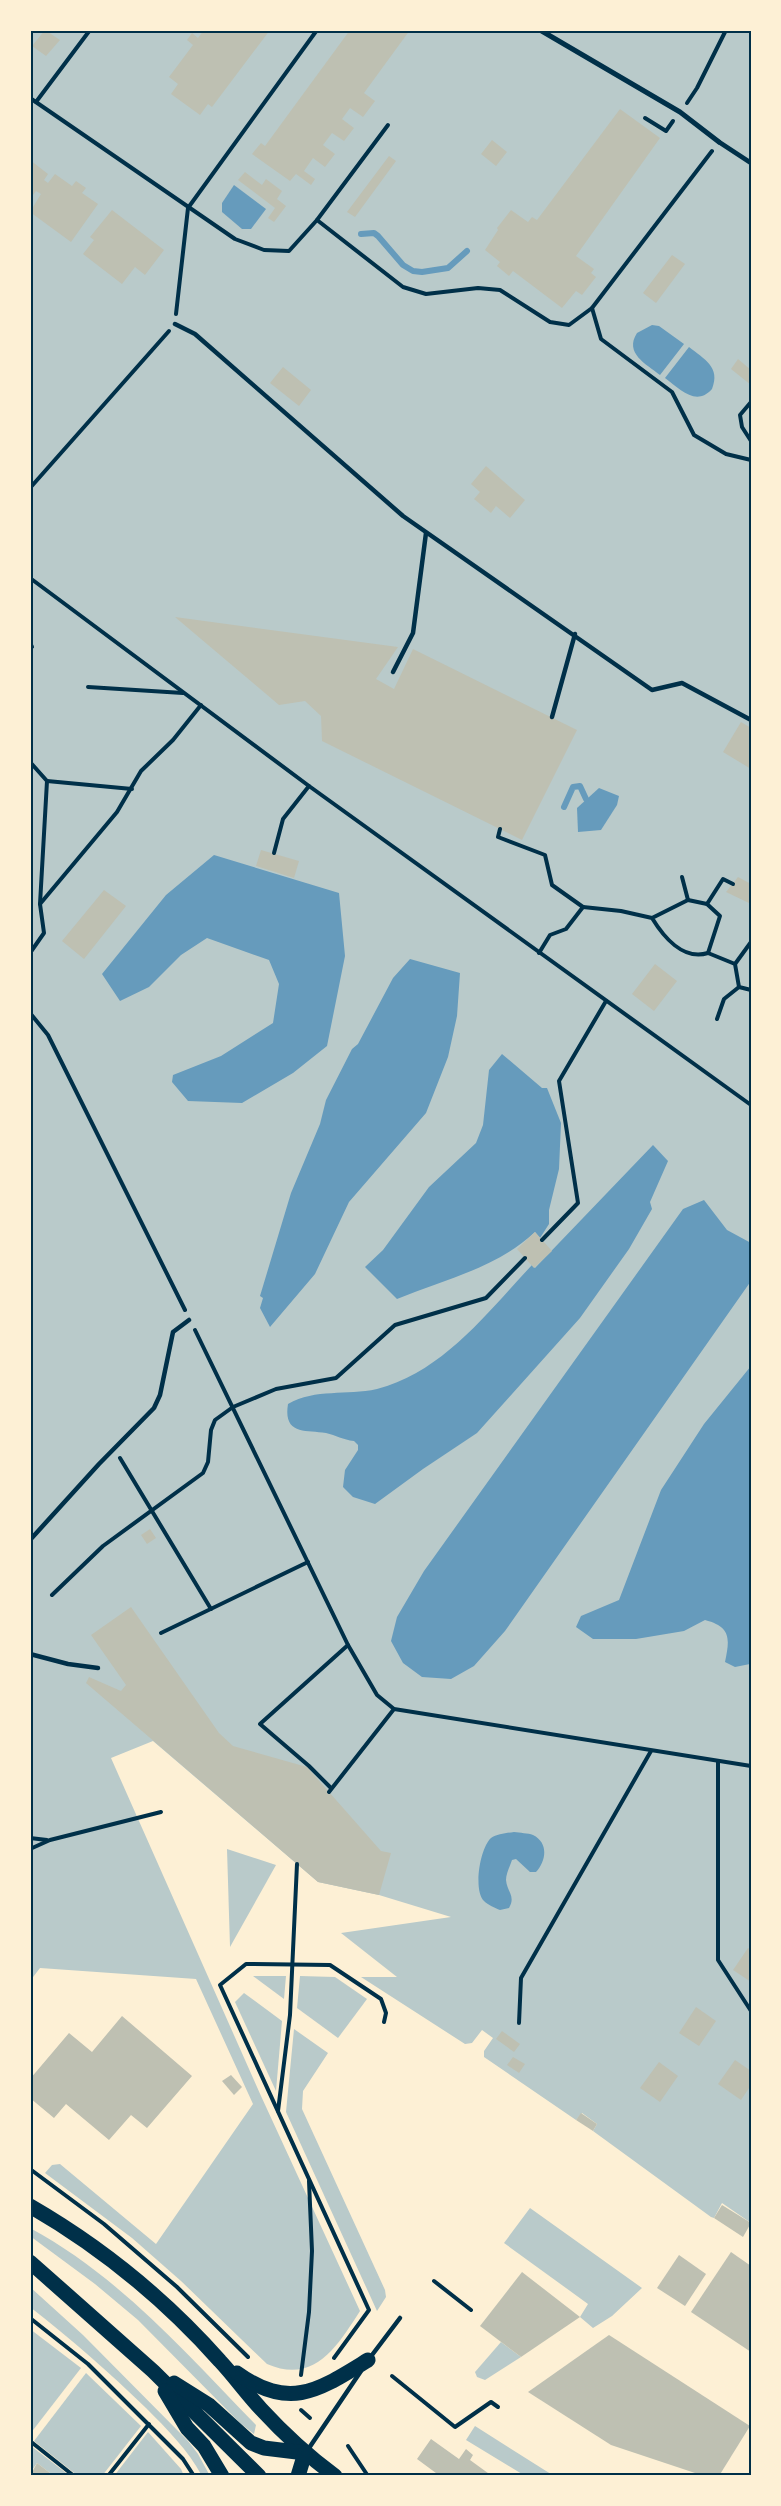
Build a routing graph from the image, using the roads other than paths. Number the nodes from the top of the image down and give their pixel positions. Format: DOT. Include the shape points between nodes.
graph roads {
  1 [pos="540,30"];
  2 [pos="719,142"];
  3 [pos="751,163"];
  4 [pos="175,324"];
  5 [pos="426,533"];
  6 [pos="575,634"];
  7 [pos="393,672"];
  8 [pos="552,717"];
  9 [pos="751,720"];
  10 [pos="189,1320"];
  11 [pos="30,1540"];
  12 [pos="30,1654"];
  13 [pos="98,1668"];
  14 [pos="30,2206"];
  15 [pos="30,2262"];
  16 [pos="400,2318"];
  17 [pos="368,2360"];
  18 [pos="220,2361"];
  19 [pos="153,2371"];
  20 [pos="305,2453"];
  21 [pos="222,2476"];
  22 [pos="259,2476"];
  23 [pos="298,2476"];
  24 [pos="335,2476"];
  1 -- 2 [label="street" via="682,110"];
  2 -- 3 [label="lane"];
  4 -- 5 [label="lane" via="195,334"];
  5 -- 6 [label="lane"];
  5 -- 7 [label="lane" via="413,633"];
  6 -- 8 [label="lane"];
  6 -- 9 [label="lane" via="652,690 682,683"];
  10 -- 11 [label="lane" via="173,1332 154,1408"];
  12 -- 13 [label="lane"];
  14 -- 18 [label="main road" via="120,2266"];
  15 -- 19 [label="main road"];
  16 -- 17 [label="lane"];
  17 -- 18 [label="main road" via="328,2384 292,2393 257,2387"];
  17 -- 20 [label="lane"];
  18 -- 20 [label="main road"];
  19 -- 20 [label="main road" via="209,2405 250,2444"];
  19 -- 21 [label="main road"];
  19 -- 22 [label="main road"];
  20 -- 23 [label="main road"];
  20 -- 24 [label="main road"];
}
